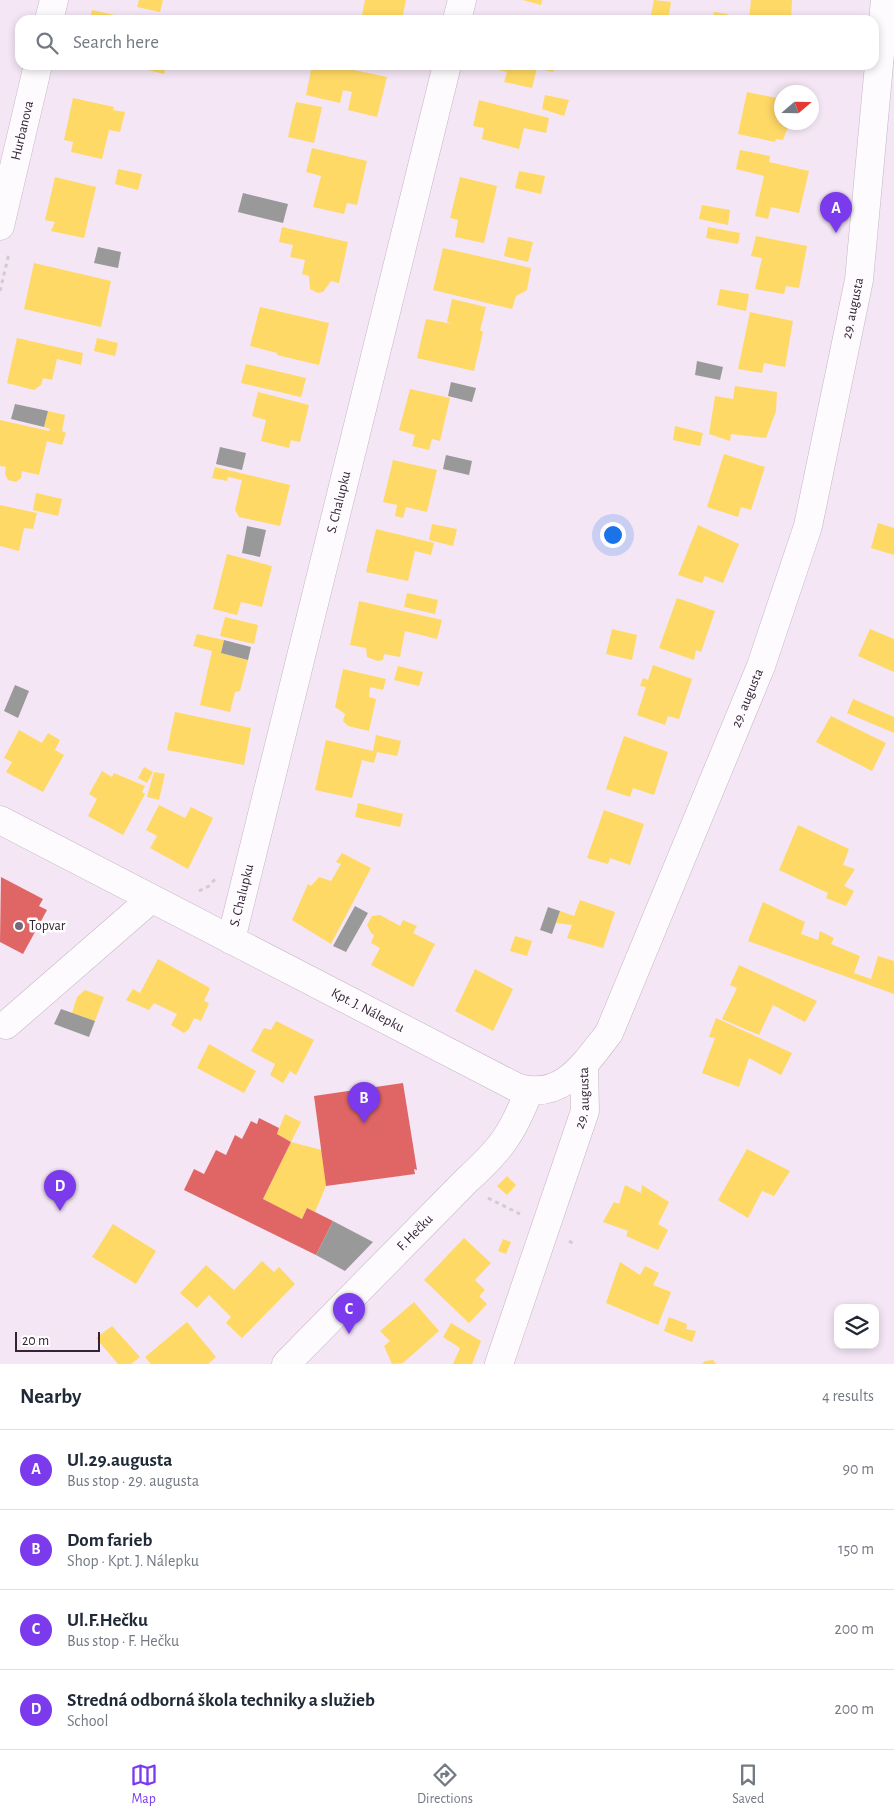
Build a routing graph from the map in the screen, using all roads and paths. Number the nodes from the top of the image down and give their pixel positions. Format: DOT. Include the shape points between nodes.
graph roads {
  1 [pos="54,0"];
  2 [pos="462,0"];
  3 [pos="885,0"];
  4 [pos="50,15"];
  5 [pos="458,15"];
  6 [pos="879,65"];
  7 [pos="37,70"];
  8 [pos="446,70"];
  9 [pos="878,70"];
  10 [pos="0,226"];
  11 [pos="0,820"];
  12 [pos="151,899"];
  13 [pos="230,940"];
  14 [pos="6,1025"];
  15 [pos="584,1065"];
  16 [pos="529,1091"];
  17 [pos="286,1364"];
  18 [pos="499,1364"];
  1 -- 4 [label="street"];
  2 -- 5 [label="street"];
  3 -- 6 [label="street, 29. augusta"];
  7 -- 10 [label="street, Hurbanova"];
  8 -- 13 [label="street, S. Chalupku"];
  9 -- 15 [label="street, 29. augusta" via="859,280 808,526 761,666 617,1015 609,1033"];
  11 -- 12 [label="street, Kpt. J. Nálepku"];
  12 -- 13 [label="street, Kpt. J. Nálepku"];
  12 -- 14 [label="street"];
  13 -- 16 [label="street, Kpt. J. Nálepku" via="483,1071"];
  15 -- 16 [label="street" via="558,1087"];
  15 -- 18 [label="street, 29. augusta" via="585,1111"];
  16 -- 17 [label="street, F. Hečku" via="515,1126 494,1156"];
}
